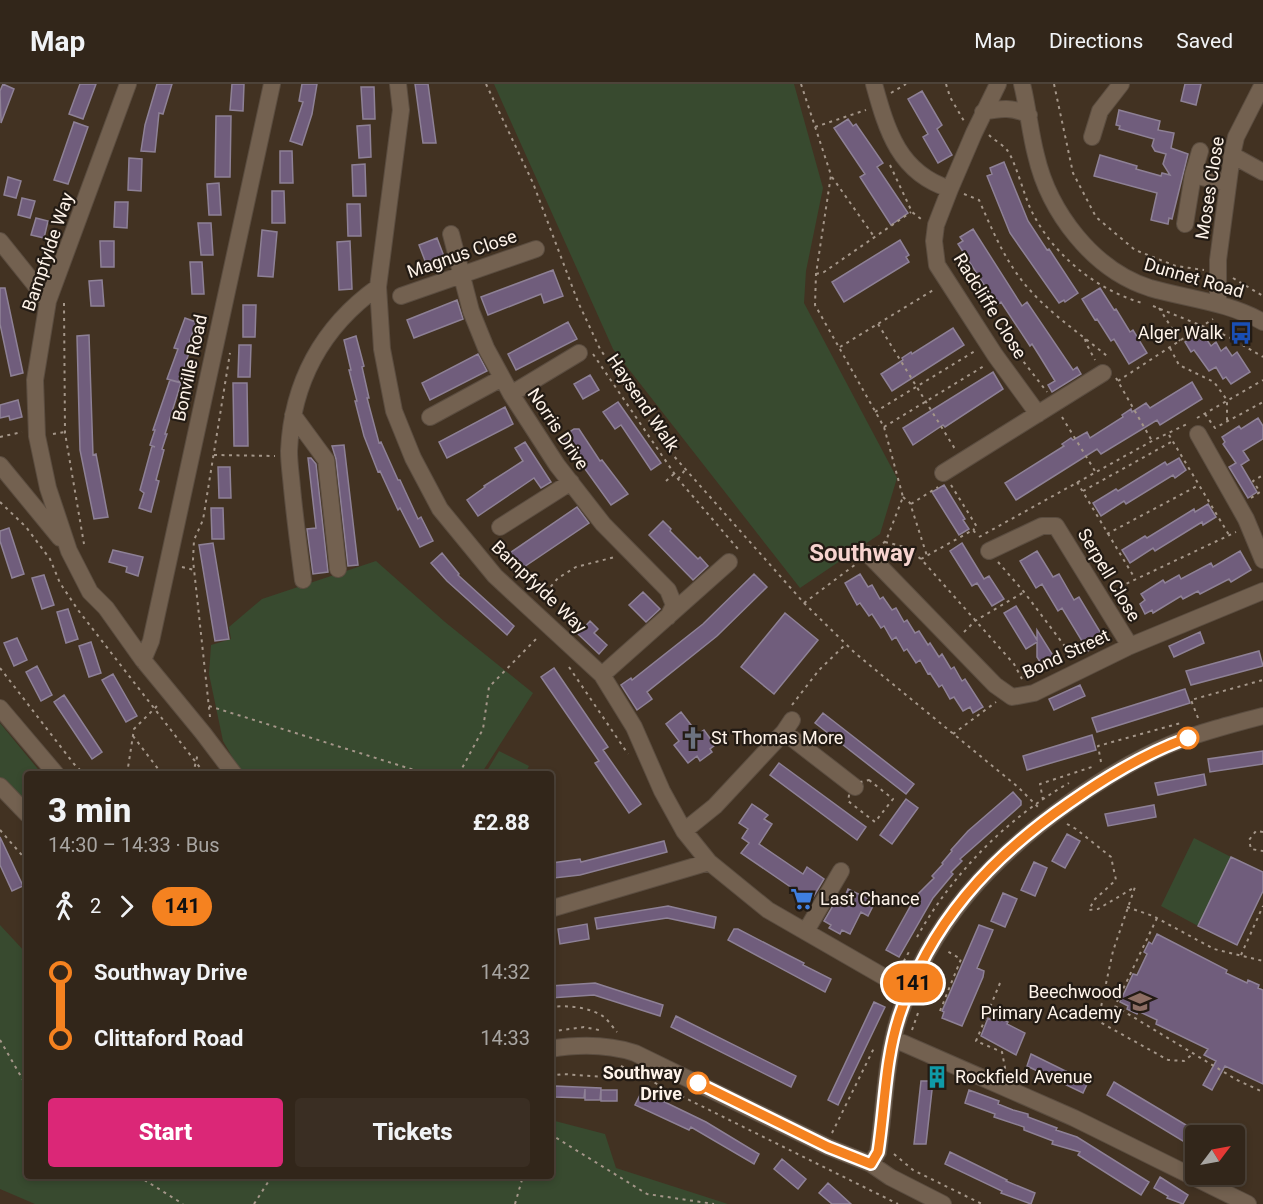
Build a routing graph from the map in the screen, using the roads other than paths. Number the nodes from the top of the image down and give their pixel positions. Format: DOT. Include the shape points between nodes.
graph roads {
  1 [pos="128,84"];
  2 [pos="272,84"];
  3 [pos="398,84"];
  4 [pos="874,84"];
  5 [pos="998,84"];
  6 [pos="1022,84"];
  7 [pos="1121,84"];
  8 [pos="1263,84"];
  9 [pos="983,112"];
  10 [pos="1029,115"];
  11 [pos="1092,137"];
  12 [pos="1200,150"];
  13 [pos="1232,155"];
  14 [pos="1263,172"];
  15 [pos="1193,176"];
  16 [pos="1227,183"];
  17 [pos="950,189"];
  18 [pos="1185,224"];
  19 [pos="451,234"];
  20 [pos="0,241"];
  21 [pos="536,249"];
  22 [pos="462,276"];
  23 [pos="378,287"];
  24 [pos="401,296"];
  25 [pos="56,299"];
  26 [pos="1218,309"];
  27 [pos="1263,322"];
  28 [pos="586,353"];
  29 [pos="1111,373"];
  30 [pos="502,378"];
  31 [pos="511,394"];
  32 [pos="1038,414"];
  33 [pos="293,415"];
  34 [pos="430,417"];
  35 [pos="1198,434"];
  36 [pos="0,465"];
  37 [pos="946,477"];
  38 [pos="571,482"];
  39 [pos="48,488"];
  40 [pos="26,496"];
  41 [pos="500,527"];
  42 [pos="77,550"];
  43 [pos="989,552"];
  44 [pos="868,554"];
  45 [pos="1263,560"];
  46 [pos="729,562"];
  47 [pos="338,569"];
  48 [pos="303,580"];
  49 [pos="1263,591"];
  50 [pos="668,617"];
  51 [pos="1130,646"];
  52 [pos="143,660"];
  53 [pos="602,675"];
  54 [pos="0,708"];
  55 [pos="1263,716"];
  56 [pos="53,771"];
  57 [pos="232,771"];
  58 [pos="0,786"];
  59 [pos="853,786"];
  60 [pos="24,811"];
  61 [pos="684,831"];
  62 [pos="709,862"];
  63 [pos="841,871"];
  64 [pos="554,908"];
  65 [pos="806,931"];
  66 [pos="910,988"];
  67 [pos="892,1042"];
  68 [pos="554,1048"];
  69 [pos="871,1164"];
  70 [pos="943,1204"];
  71 [pos="1248,1204"];
  1 -- 25 [label="street, Bampfylde Way"];
  2 -- 52 [label="street, Bonville Road" via="151,641"];
  3 -- 23 [label="street, Bampfylde Way" via="401,110"];
  4 -- 17 [label="street" via="891,139 906,162 933,184"];
  5 -- 9 [label="street, Radcliffe Close"];
  6 -- 10 [label="street, Dunnet Road"];
  7 -- 11 [label="street" via="1100,111"];
  8 -- 13 [label="street, Moses Close" via="1236,137"];
  9 -- 10 [label="street" via="1003,108"];
  9 -- 17 [label="street, Radcliffe Close"];
  10 -- 26 [label="street, Dunnet Road" via="1036,156 1050,197 1091,251 1141,285"];
  12 -- 15 [label="street"];
  13 -- 14 [label="street"];
  13 -- 16 [label="street, Moses Close"];
  15 -- 16 [label="street"];
  15 -- 18 [label="street"];
  16 -- 26 [label="street, Moses Close"];
  17 -- 32 [label="street, Radcliffe Close" via="936,225 938,265"];
  19 -- 22 [label="street, Norris Drive"];
  20 -- 25 [label="street"];
  21 -- 22 [label="street, Magnus Close"];
  22 -- 24 [label="street, Magnus Close"];
  22 -- 30 [label="street, Norris Drive" via="478,330"];
  23 -- 33 [label="street" via="332,328 304,375"];
  23 -- 53 [label="street, Bampfylde Way" via="382,349 394,411 440,509 495,576"];
  25 -- 39 [label="street, Bampfylde Way" via="35,380 36,428"];
  26 -- 27 [label="street, Dunnet Road" via="1251,315"];
  28 -- 31 [label="street"];
  29 -- 32 [label="street"];
  30 -- 31 [label="street, Norris Drive"];
  30 -- 34 [label="street"];
  31 -- 38 [label="street, Norris Drive"];
  32 -- 37 [label="street" via="962,461"];
  33 -- 47 [label="street" via="326,460"];
  33 -- 48 [label="street" via="289,456"];
  35 -- 45 [label="street" via="1249,526"];
  36 -- 40 [label="street"];
  38 -- 41 [label="street"];
  38 -- 50 [label="street, Norris Drive" via="603,524 672,596 674,605"];
  39 -- 40 [label="street"];
  39 -- 42 [label="street, Bampfylde Way"];
  40 -- 42 [label="street"];
  42 -- 52 [label="street, Bampfylde Way" via="90,592"];
  43 -- 51 [label="street, Serpell Close" via="1042,526 1056,526"];
  44 -- 51 [label="street, Bond Street" via="893,569 995,685 1012,697 1029,694"];
  46 -- 50 [label="street"];
  49 -- 51 [label="street, Bond Street"];
  50 -- 53 [label="street"];
  52 -- 57 [label="street, Bampfylde Way"];
  53 -- 61 [label="street, Bampfylde Way" via="634,727"];
  54 -- 56 [label="street"];
  55 -- 66 [label="street" via="1170,744 1090,788 1050,816 998,858 966,894 942,950"];
  58 -- 60 [label="street"];
  59 -- 61 [label="street" via="788,726 715,806"];
  61 -- 62 [label="street, Bampfylde Way"];
  62 -- 64 [label="street"];
  62 -- 65 [label="street, Bampfylde Way" via="768,910"];
  63 -- 65 [label="street"];
  65 -- 66 [label="street, Bampfylde Way"];
  66 -- 67 [label="street"];
  67 -- 69 [label="street" via="886,1146"];
  67 -- 71 [label="street" via="1074,1118"];
  68 -- 69 [label="street" via="612,1046 635,1053"];
  69 -- 70 [label="street"];
}
